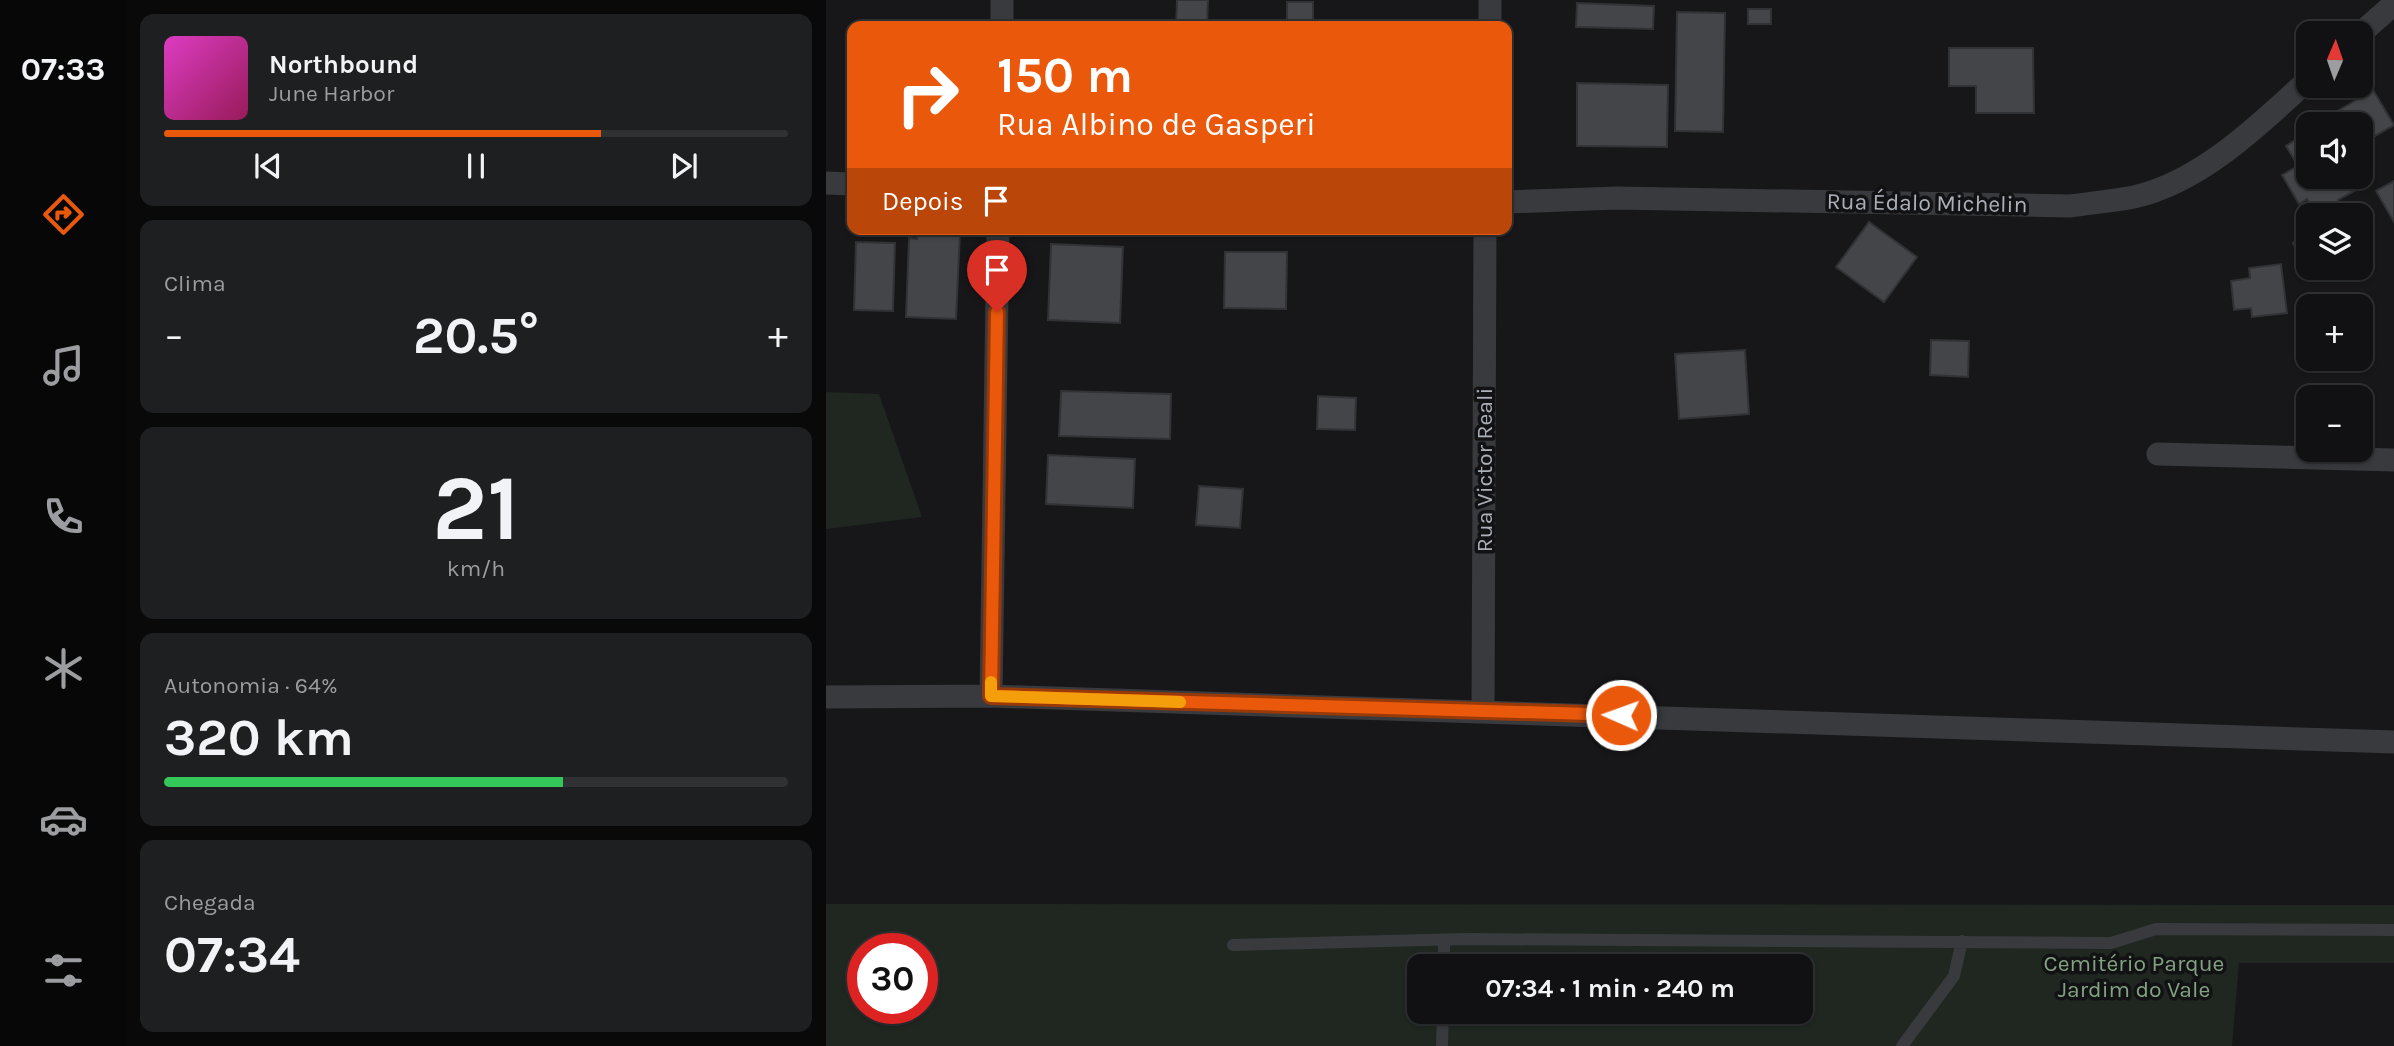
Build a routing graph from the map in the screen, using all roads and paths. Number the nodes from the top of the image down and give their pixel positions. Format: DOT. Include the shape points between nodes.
graph roads {
  1 [pos="1002,0"];
  2 [pos="1490,0"];
  3 [pos="2394,4"];
  4 [pos="1002,21"];
  5 [pos="1490,21"];
  6 [pos="2373,22"];
  7 [pos="2296,91"];
  8 [pos="826,183"];
  9 [pos="847,184"];
  10 [pos="1512,202"];
  11 [pos="998,235"];
  12 [pos="1485,235"];
  13 [pos="2158,454"];
  14 [pos="2394,460"];
  15 [pos="991,696"];
  16 [pos="826,697"];
  17 [pos="1483,711"];
  18 [pos="2394,742"];
  19 [pos="2394,930"];
  20 [pos="1444,940"];
  21 [pos="1962,942"];
  22 [pos="1233,945"];
  23 [pos="1444,954"];
  24 [pos="1443,1024"];
  25 [pos="1442,1046"];
  26 [pos="1902,1046"];
  1 -- 4 [label="street"];
  2 -- 5 [label="street"];
  3 -- 6 [label="street"];
  7 -- 10 [label="street, Rua Édalo Michelin" via="2248,134 2190,176 2136,196 2070,206 1617,198"];
  8 -- 9 [label="street"];
  11 -- 15 [label="street"];
  12 -- 17 [label="street, Rua Victor Reali"];
  13 -- 14 [label="street"];
  15 -- 16 [label="street"];
  15 -- 17 [label="street"];
  17 -- 18 [label="street"];
  19 -- 21 [label="lane" via="2156,929 2111,943"];
  20 -- 21 [label="lane"];
  20 -- 22 [label="lane"];
  20 -- 23 [label="lane"];
  21 -- 26 [label="lane" via="1954,976"];
  24 -- 25 [label="lane"];
}
